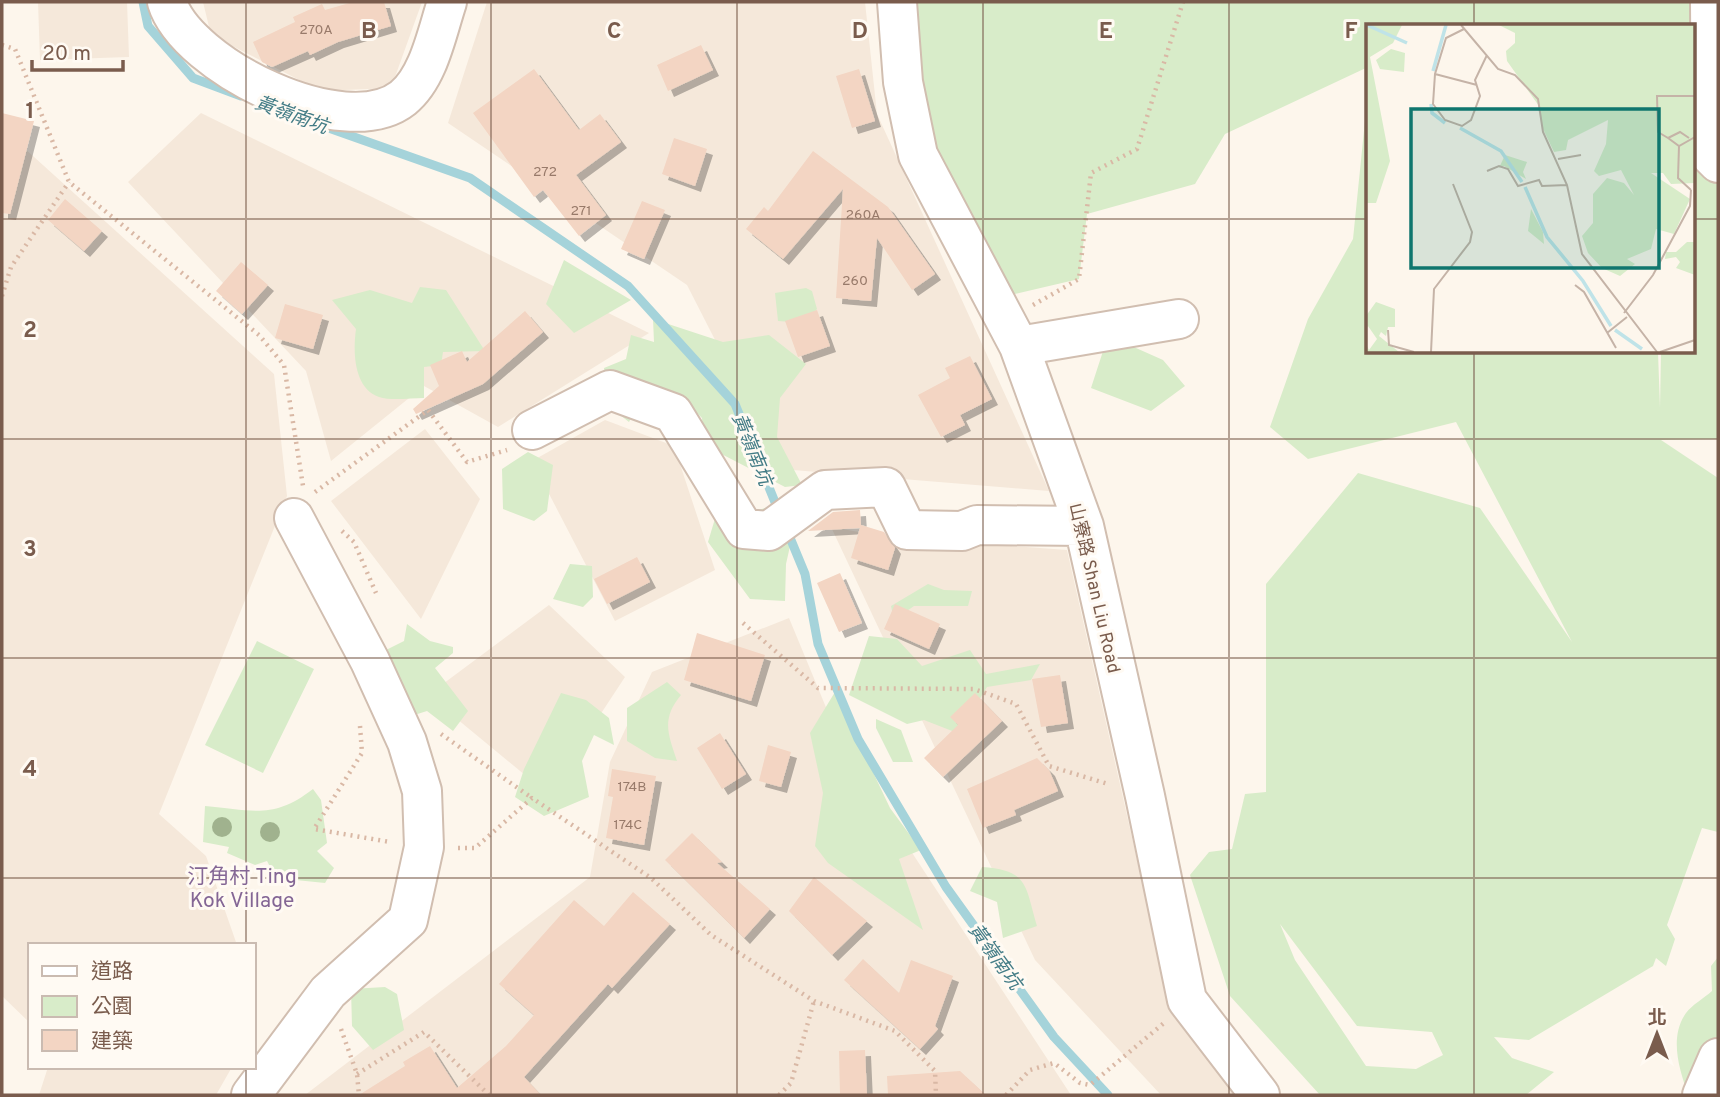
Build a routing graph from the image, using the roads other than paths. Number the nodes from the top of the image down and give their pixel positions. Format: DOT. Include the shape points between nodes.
graph roads {
  1 [pos="167,2"];
  2 [pos="447,2"];
  3 [pos="897,2"];
  4 [pos="1710,2"];
  5 [pos="1718,163"];
  6 [pos="1179,319"];
  7 [pos="1012,333"];
  8 [pos="532,430"];
  9 [pos="294,517"];
  10 [pos="1084,526"];
  11 [pos="1718,1058"];
  12 [pos="251,1095"];
  13 [pos="1260,1095"];
  14 [pos="1702,1095"];
  1 -- 2 [label="street" via="200,48 239,75 304,105 358,112 384,109 404,97 421,74"];
  3 -- 7 [label="street, 山寮路 Shan Liu Road" via="903,82 918,155"];
  4 -- 5 [label="street" via="1711,156"];
  6 -- 7 [label="street"];
  7 -- 10 [label="street, 山寮路 Shan Liu Road"];
  8 -- 10 [label="street" via="610,390 673,413 744,529 769,531 825,490 886,487 907,530"];
  9 -- 12 [label="street" via="407,742 422,791 424,848 408,920 328,992"];
  10 -- 13 [label="street, 山寮路 Shan Liu Road" via="1189,1003"];
  11 -- 14 [label="street"];
}
